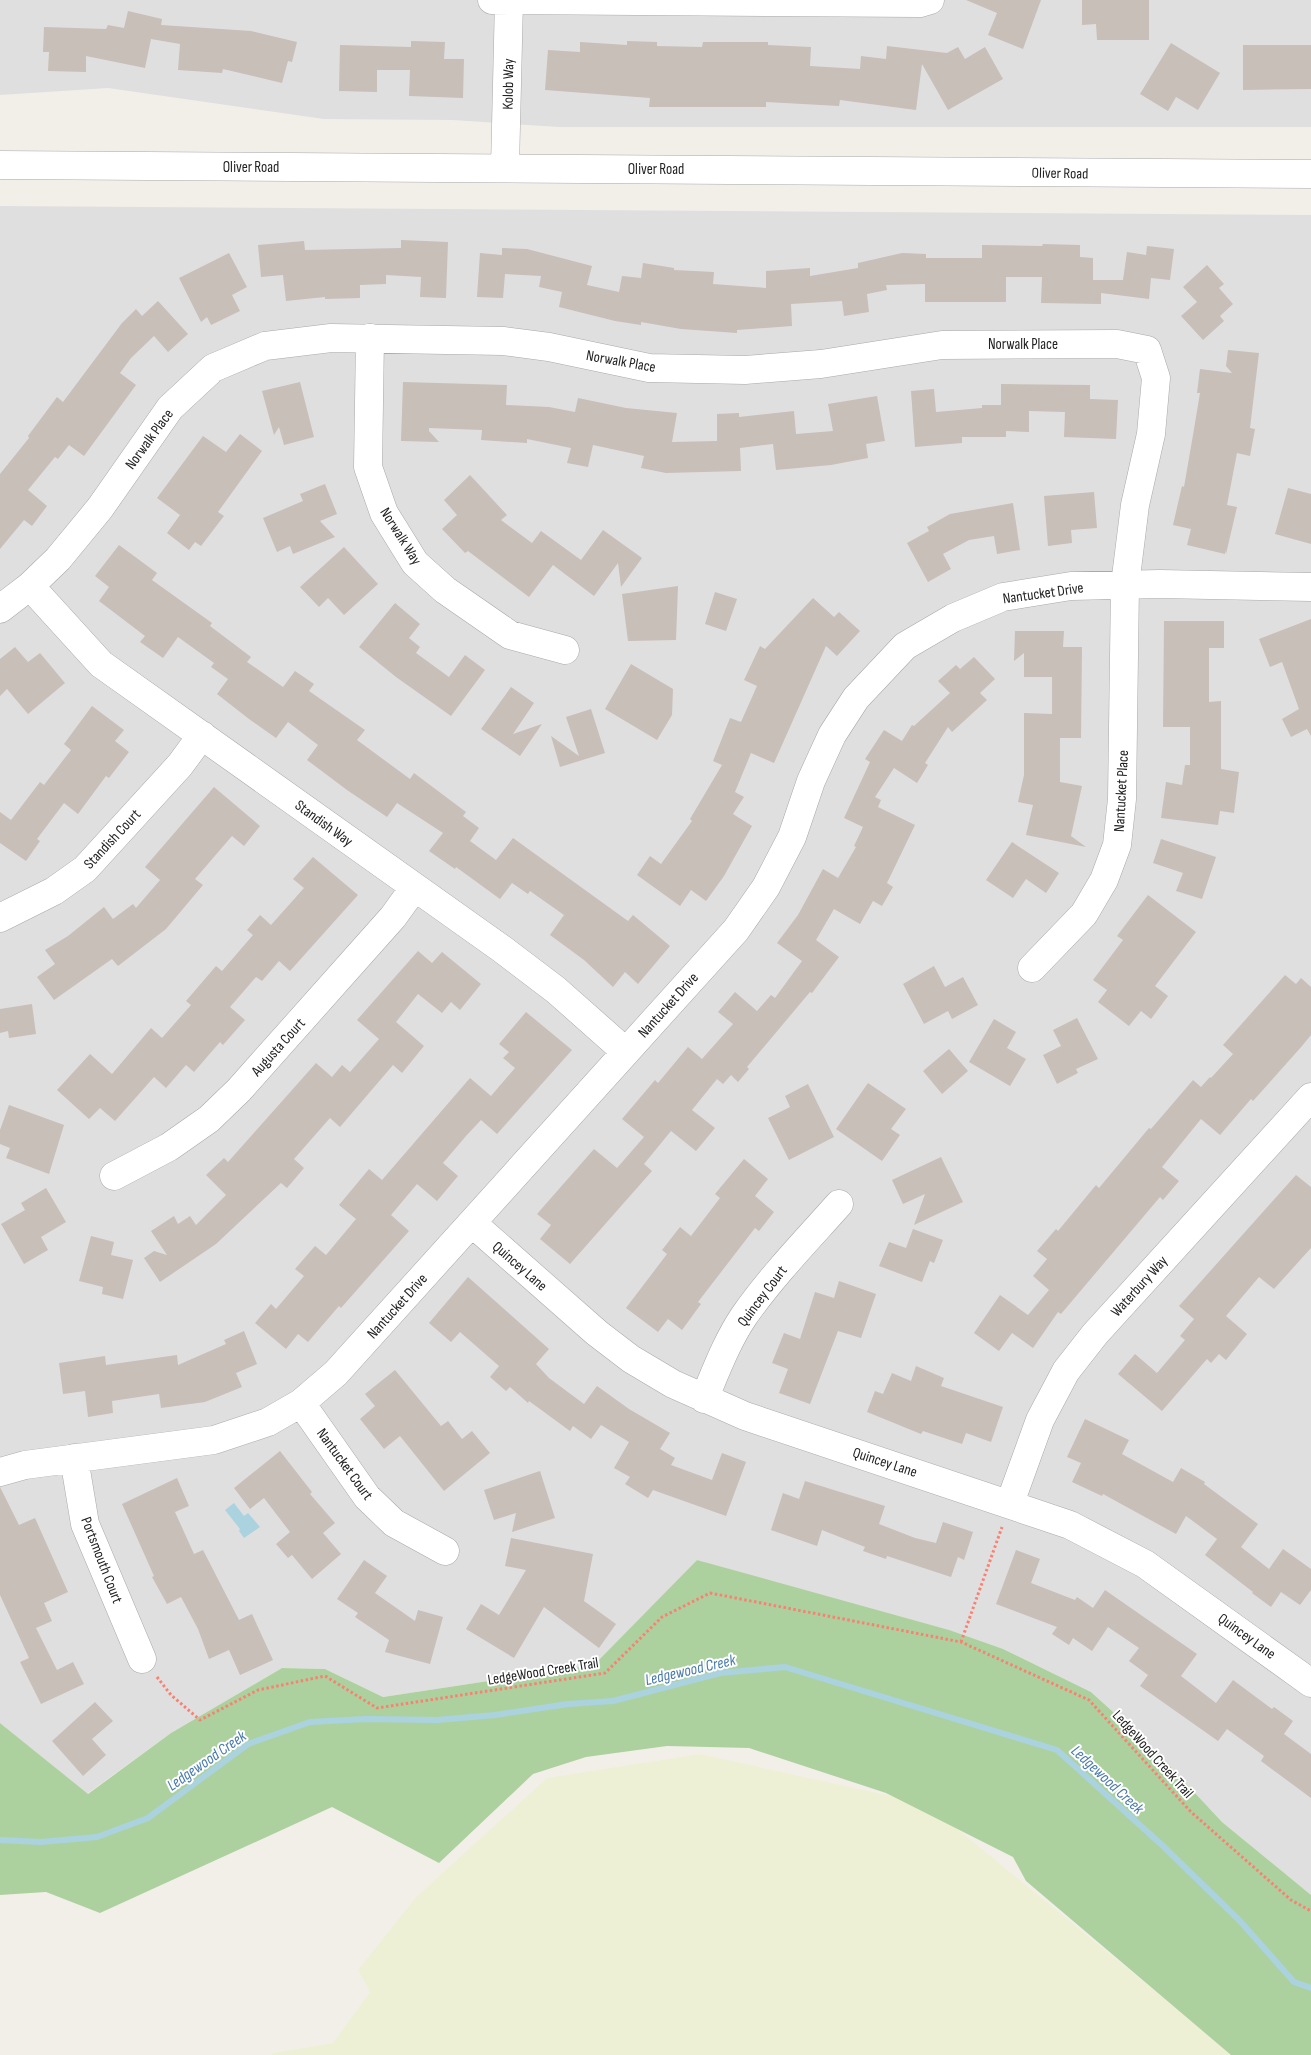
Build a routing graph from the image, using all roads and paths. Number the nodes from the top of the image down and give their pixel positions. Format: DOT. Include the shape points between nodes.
graph roads {
  1 [pos="492,0"];
  2 [pos="509,0"];
  3 [pos="930,0"];
  4 [pos="0,164"];
  5 [pos="505,168"];
  6 [pos="1311,174"];
  7 [pos="370,338"];
  8 [pos="1125,585"];
  9 [pos="30,586"];
  10 [pos="1311,587"];
  11 [pos="0,609"];
  12 [pos="565,650"];
  13 [pos="202,735"];
  14 [pos="414,888"];
  15 [pos="0,918"];
  16 [pos="1032,968"];
  17 [pos="626,1052"];
  18 [pos="1311,1097"];
  19 [pos="114,1176"];
  20 [pos="839,1204"];
  21 [pos="472,1223"];
  22 [pos="704,1399"];
  23 [pos="301,1404"];
  24 [pos="74,1458"];
  25 [pos="0,1472"];
  26 [pos="1010,1503"];
  27 [pos="445,1550"];
  28 [pos="961,1642"];
  29 [pos="142,1658"];
  30 [pos="1311,1683"];
  31 [pos="1311,1910"];
  1 -- 2 [label="street"];
  2 -- 3 [label="street" via="920,3"];
  2 -- 5 [label="street, Kolob Way"];
  4 -- 5 [label="street, Oliver Road"];
  5 -- 6 [label="street, Oliver Road"];
  7 -- 8 [label="street, Norwalk Place" via="503,341 649,368 745,370 821,364 942,345 1117,344 1147,350 1156,378 1151,434 1132,522"];
  7 -- 9 [label="street, Norwalk Place" via="331,338 265,346 213,368 170,408 100,508 58,559"];
  7 -- 12 [label="street, Norwalk Way" via="368,467 384,513 415,562 445,590 510,635"];
  8 -- 10 [label="street, Nantucket Drive"];
  8 -- 16 [label="street, Nantucket Place" via="1122,799 1118,845 1104,880 1084,914"];
  8 -- 17 [label="street, Nantucket Drive" via="1070,586 1003,597 953,618 905,646 856,698 832,735 811,781 792,837 766,887 736,930"];
  9 -- 11 [label="street, Norwalk Place"];
  9 -- 13 [label="street, Standish Way" via="101,664"];
  13 -- 14 [label="street, Standish Way"];
  13 -- 15 [label="street, Standish Court" via="180,765 85,870 54,891"];
  14 -- 17 [label="street, Standish Way" via="556,990"];
  14 -- 19 [label="street, Augusta Court" via="393,917 240,1090 209,1119 169,1147"];
  17 -- 21 [label="street, Nantucket Drive"];
  18 -- 26 [label="street, Waterbury Way" via="1095,1334 1066,1371 1040,1420"];
  20 -- 22 [label="street, Quincey Court" via="744,1316"];
  21 -- 22 [label="street, Quincey Lane" via="597,1333 630,1358"];
  21 -- 23 [label="street, Nantucket Drive" via="336,1373"];
  22 -- 26 [label="street, Quincey Lane" via="745,1416"];
  23 -- 24 [label="street, Nantucket Drive" via="268,1422 214,1440"];
  23 -- 27 [label="street, Nantucket Court" via="367,1497 394,1522"];
  24 -- 25 [label="street, Nantucket Drive"];
  24 -- 29 [label="street, Portsmouth Court" via="86,1524"];
  26 -- 28 [label="path"];
  26 -- 30 [label="street, Quincey Lane" via="1070,1525 1145,1564"];
  28 -- 29 [label="path, LedgeWood Creek Trail" via="710,1593 662,1618 605,1673 377,1708 325,1676 258,1690 200,1720 171,1695"];
  28 -- 31 [label="path, LedgeWood Creek Trail" via="1089,1700 1191,1812 1291,1900"];
}
